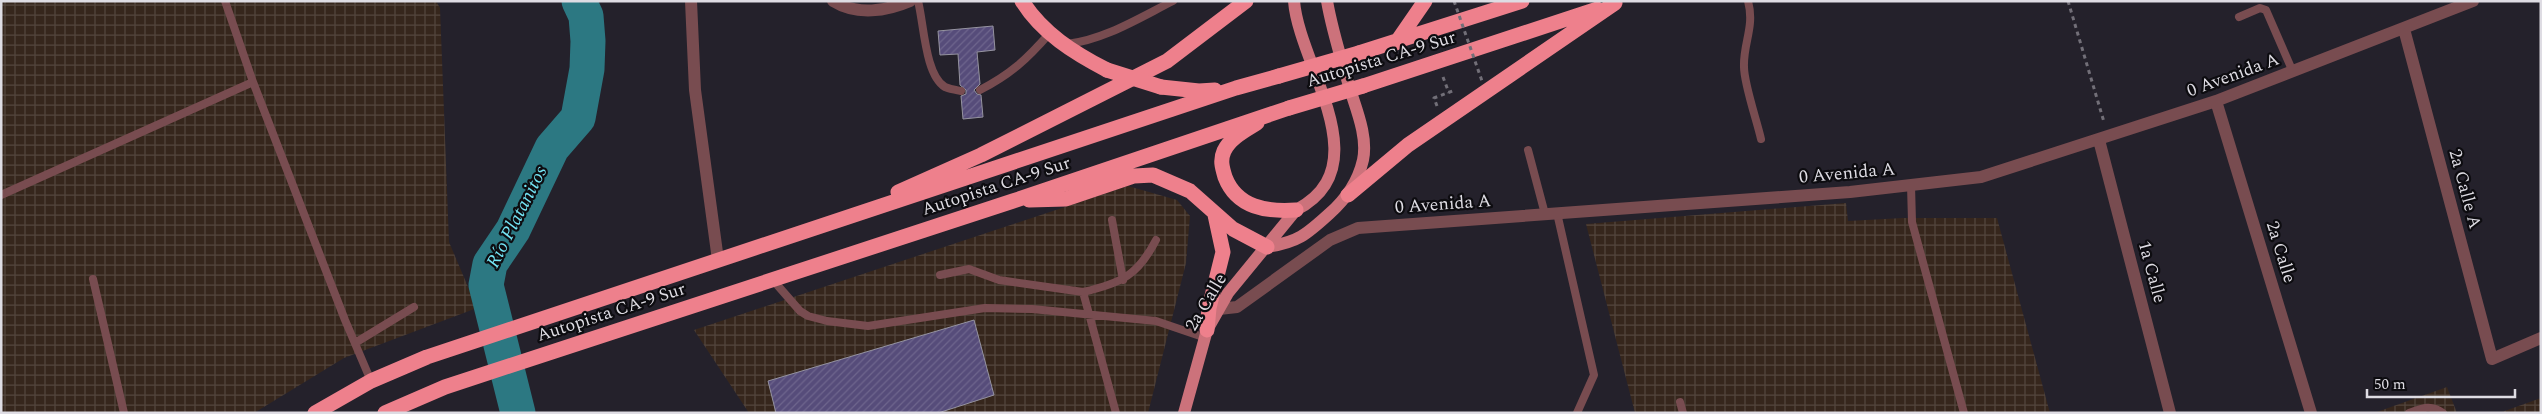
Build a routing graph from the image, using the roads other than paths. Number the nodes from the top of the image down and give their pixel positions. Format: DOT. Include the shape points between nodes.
graph roads {
  1 [pos="225,1"];
  2 [pos="691,1"];
  3 [pos="833,1"];
  4 [pos="910,1"];
  5 [pos="918,1"];
  6 [pos="1022,1"];
  7 [pos="1173,1"];
  8 [pos="1246,1"];
  9 [pos="1294,1"];
  10 [pos="1327,1"];
  11 [pos="1425,1"];
  12 [pos="1522,1"];
  13 [pos="1748,1"];
  14 [pos="2473,1"];
  15 [pos="1619,2"];
  16 [pos="2239,16"];
  17 [pos="2404,29"];
  18 [pos="1050,34"];
  19 [pos="1396,43"];
  20 [pos="1064,45"];
  21 [pos="2293,72"];
  22 [pos="253,82"];
  23 [pos="1236,88"];
  24 [pos="980,90"];
  25 [pos="961,91"];
  26 [pos="2216,101"];
  27 [pos="1272,112"];
  28 [pos="2104,138"];
  29 [pos="1761,140"];
  30 [pos="1528,150"];
  31 [pos="1911,185"];
  32 [pos="1348,194"];
  33 [pos="1,195"];
  34 [pos="1013,201"];
  35 [pos="1296,210"];
  36 [pos="1551,214"];
  37 [pos="855,215"];
  38 [pos="1215,215"];
  39 [pos="1112,220"];
  40 [pos="1156,240"];
  41 [pos="1267,247"];
  42 [pos="718,260"];
  43 [pos="940,275"];
  44 [pos="93,279"];
  45 [pos="772,280"];
  46 [pos="1123,280"];
  47 [pos="1084,292"];
  48 [pos="414,307"];
  49 [pos="1218,309"];
  50 [pos="1090,315"];
  51 [pos="1205,333"];
  52 [pos="2541,338"];
  53 [pos="355,343"];
  54 [pos="371,381"];
  55 [pos="1680,402"];
  56 [pos="124,413"];
  57 [pos="315,413"];
  58 [pos="385,413"];
  59 [pos="1116,413"];
  60 [pos="1184,413"];
  61 [pos="1577,413"];
  62 [pos="1683,413"];
  63 [pos="1964,413"];
  64 [pos="2170,413"];
  65 [pos="2312,413"];
  66 [pos="2409,413"];
  67 [pos="2443,413"];
  1 -- 22 [label="lane"];
  2 -- 42 [label="street" via="695,90"];
  3 -- 4 [label="street" via="856,10 875,11 895,8"];
  5 -- 25 [label="lane" via="930,63 937,80 946,88"];
  6 -- 18 [label="highway"];
  7 -- 20 [label="lane" via="1100,37"];
  8 -- 37 [label="highway" via="1167,61"];
  9 -- 35 [label="main road, 2a Calle" via="1295,19 1320,86 1335,143 1331,176 1309,204"];
  10 -- 32 [label="main road" via="1362,127 1363,159"];
  11 -- 19 [label="highway"];
  12 -- 19 [label="highway, Autopista CA-9 Sur"];
  13 -- 29 [label="lane" via="1750,34 1743,69"];
  14 -- 17 [label="street, 0 Avenida A"];
  15 -- 27 [label="highway, Autopista CA-9 Sur, bridge" via="1364,86"];
  15 -- 32 [label="highway" via="1408,145"];
  16 -- 21 [label="lane" via="2260,8 2266,10"];
  17 -- 21 [label="street, 0 Avenida A"];
  17 -- 52 [label="street, 2a Calle A" via="2492,358"];
  18 -- 20 [label="highway"];
  18 -- 24 [label="lane" via="1006,76"];
  19 -- 23 [label="highway, Autopista CA-9 Sur, bridge"];
  20 -- 23 [label="highway, bridge" via="1107,70 1161,87 1199,91"];
  21 -- 26 [label="street, 0 Avenida A"];
  22 -- 33 [label="lane"];
  22 -- 53 [label="lane"];
  23 -- 37 [label="highway, Autopista CA-9 Sur"];
  26 -- 28 [label="street, 0 Avenida A"];
  26 -- 65 [label="street, 2a Calle"];
  27 -- 34 [label="highway, Autopista CA-9 Sur"];
  27 -- 35 [label="highway" via="1236,137 1225,149 1221,163 1235,195 1253,207 1269,211"];
  28 -- 31 [label="street, 0 Avenida A" via="1981,177"];
  28 -- 64 [label="street, 1a Calle"];
  30 -- 36 [label="lane"];
  31 -- 36 [label="street, 0 Avenida A"];
  31 -- 63 [label="lane" via="1912,222"];
  32 -- 41 [label="main road" via="1304,236 1289,244"];
  34 -- 38 [label="highway" via="1066,199 1134,176 1153,175 1190,191"];
  34 -- 45 [label="highway, Autopista CA-9 Sur"];
  35 -- 41 [label="main road, 2a Calle"];
  36 -- 49 [label="street, 0 Avenida A" via="1350,230 1330,240 1237,308"];
  36 -- 61 [label="lane" via="1594,375"];
  37 -- 42 [label="highway, Autopista CA-9 Sur"];
  38 -- 41 [label="highway"];
  38 -- 51 [label="highway" via="1223,252"];
  39 -- 46 [label="lane"];
  40 -- 46 [label="lane" via="1146,260"];
  41 -- 49 [label="main road, 2a Calle"];
  42 -- 54 [label="highway, Autopista CA-9 Sur" via="427,357"];
  43 -- 47 [label="lane" via="969,269 999,280"];
  44 -- 56 [label="lane"];
  45 -- 50 [label="lane" via="800,310 827,322 868,326 985,308"];
  45 -- 58 [label="highway, Autopista CA-9 Sur" via="445,387"];
  46 -- 47 [label="lane"];
  47 -- 50 [label="lane"];
  48 -- 53 [label="lane"];
  49 -- 51 [label="main road, 2a Calle"];
  50 -- 51 [label="lane" via="1156,321"];
  50 -- 59 [label="lane"];
  51 -- 60 [label="main road, 2a Calle"];
  53 -- 54 [label="lane"];
  54 -- 57 [label="highway, Autopista CA-9 Sur"];
  55 -- 62 [label="lane"];
  66 -- 67 [label="lane" via="2426,407"];
}
